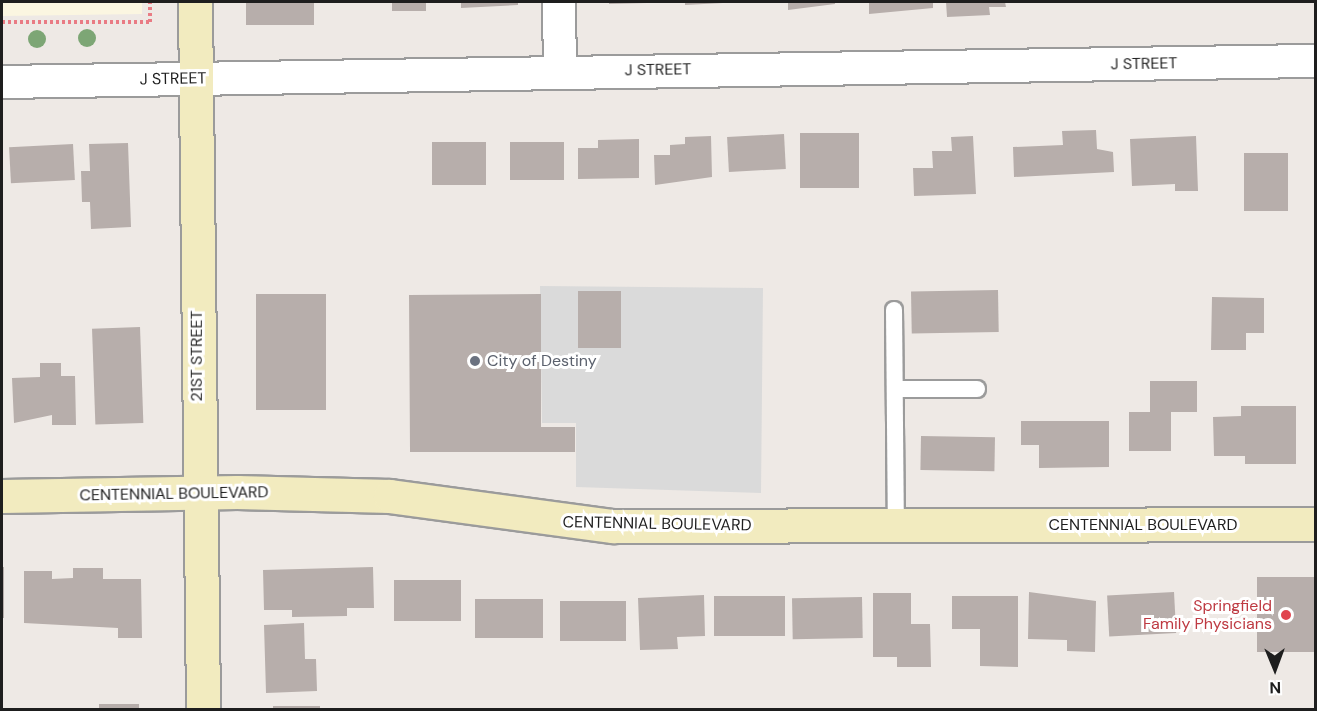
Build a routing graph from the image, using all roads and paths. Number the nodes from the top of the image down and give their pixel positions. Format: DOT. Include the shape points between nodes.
graph roads {
  1 [pos="150,2"];
  2 [pos="195,2"];
  3 [pos="559,2"];
  4 [pos="2,22"];
  5 [pos="1316,61"];
  6 [pos="560,72"];
  7 [pos="196,78"];
  8 [pos="2,82"];
  9 [pos="894,310"];
  10 [pos="978,388"];
  11 [pos="895,389"];
  12 [pos="200,493"];
  13 [pos="2,496"];
  14 [pos="1316,524"];
  15 [pos="896,525"];
  16 [pos="203,710"];
  1 -- 4 [label="path" via="150,22"];
  2 -- 7 [label="street, 21ST STREET"];
  3 -- 6 [label="street"];
  5 -- 6 [label="street, J STREET"];
  6 -- 7 [label="street, J STREET"];
  7 -- 8 [label="street, J STREET"];
  7 -- 12 [label="street, 21ST STREET"];
  9 -- 11 [label="lane"];
  10 -- 11 [label="lane"];
  11 -- 15 [label="lane"];
  12 -- 13 [label="street, CENTENNIAL BOULEVARD"];
  12 -- 15 [label="street, CENTENNIAL BOULEVARD" via="413,498 613,526"];
  12 -- 16 [label="street, 21ST STREET"];
  14 -- 15 [label="street, CENTENNIAL BOULEVARD"];
}
